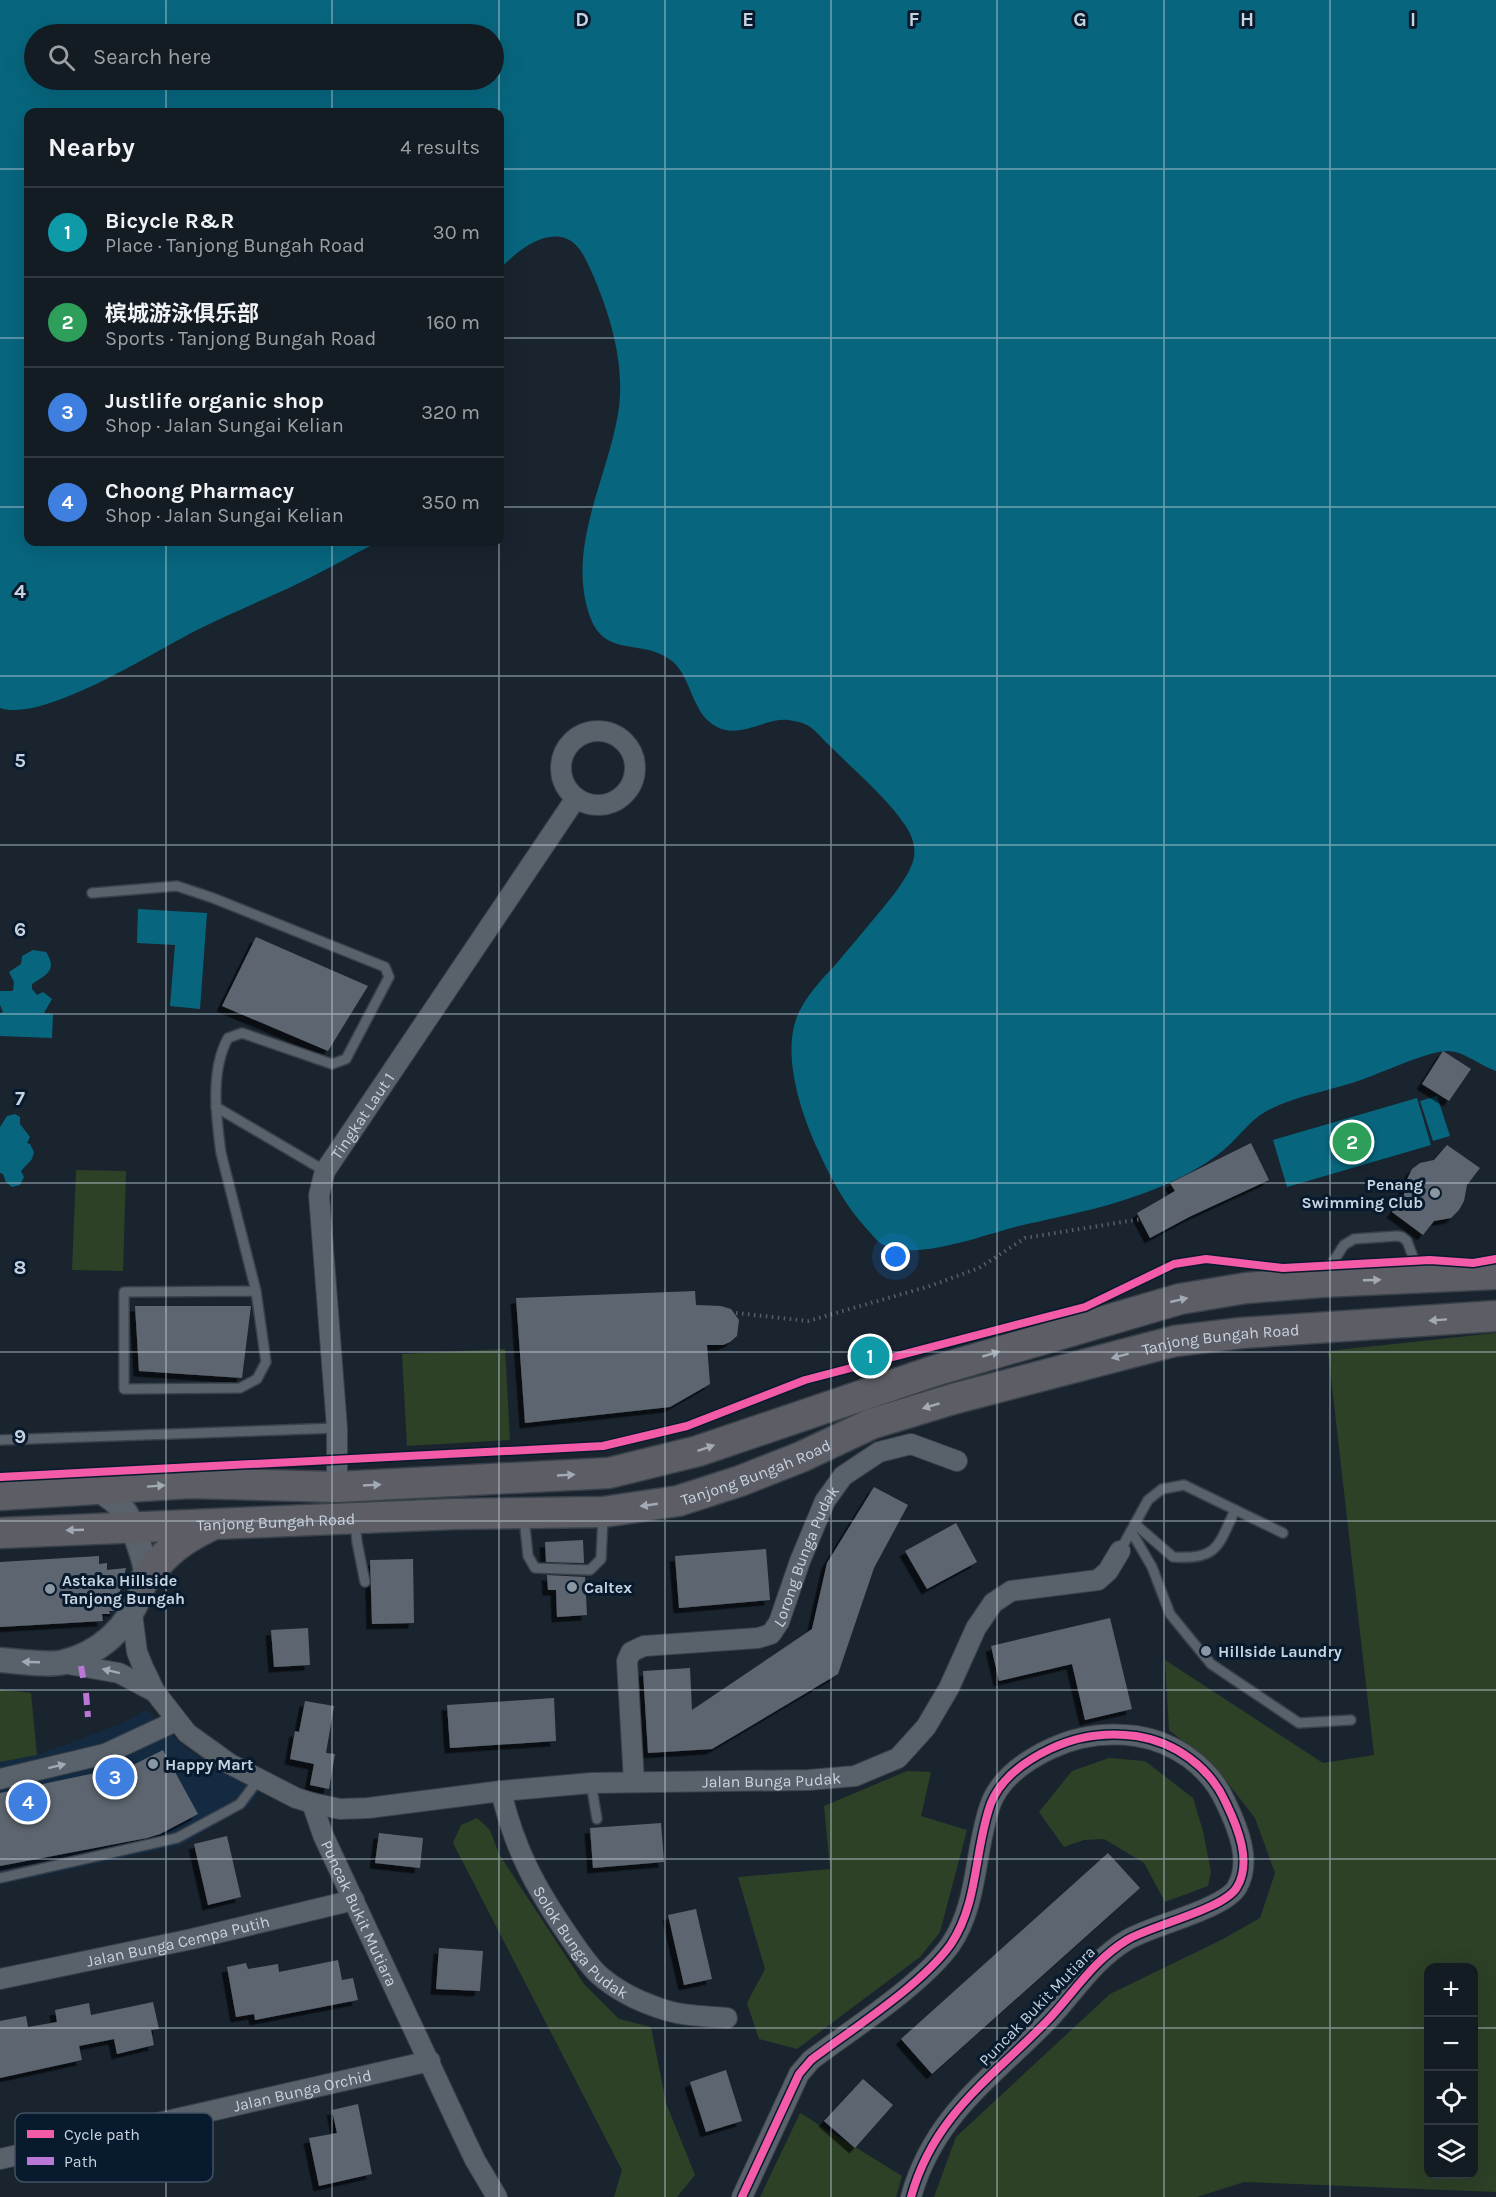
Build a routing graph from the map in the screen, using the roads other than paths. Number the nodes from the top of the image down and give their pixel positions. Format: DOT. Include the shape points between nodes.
graph roads {
  1 [pos="576,798"];
  2 [pos="92,893"];
  3 [pos="216,1107"];
  4 [pos="325,1171"];
  5 [pos="1496,1274"];
  6 [pos="1421,1278"];
  7 [pos="1321,1282"];
  8 [pos="256,1291"];
  9 [pos="1496,1316"];
  10 [pos="337,1428"];
  11 [pos="0,1440"];
  12 [pos="957,1461"];
  13 [pos="337,1487"];
  14 [pos="98,1490"];
  15 [pos="0,1495"];
  16 [pos="1235,1510"];
  17 [pos="603,1512"];
  18 [pos="524,1514"];
  19 [pos="355,1518"];
  20 [pos="215,1524"];
  21 [pos="133,1527"];
  22 [pos="1133,1528"];
  23 [pos="0,1533"];
  24 [pos="1284,1533"];
  25 [pos="1120,1551"];
  26 [pos="146,1578"];
  27 [pos="365,1582"];
  28 [pos="132,1614"];
  29 [pos="0,1660"];
  30 [pos="62,1663"];
  31 [pos="155,1692"];
  32 [pos="1351,1720"];
  33 [pos="176,1721"];
  34 [pos="0,1779"];
  35 [pos="258,1780"];
  36 [pos="634,1781"];
  37 [pos="591,1783"];
  38 [pos="501,1791"];
  39 [pos="312,1803"];
  40 [pos="597,1819"];
  41 [pos="0,1878"];
  42 [pos="354,1900"];
  43 [pos="0,1979"];
  44 [pos="727,2018"];
  45 [pos="430,2061"];
  46 [pos="202,2113"];
  47 [pos="15,2156"];
  48 [pos="0,2159"];
  49 [pos="497,2197"];
  50 [pos="742,2197"];
  51 [pos="911,2197"];
  1 -- 4 [label="street, Tingkat Laut 1"];
  2 -- 3 [label="lane" via="177,886 385,967 389,977 346,1059 333,1064 242,1033 228,1038 218,1073"];
  3 -- 4 [label="lane"];
  3 -- 8 [label="lane" via="221,1153"];
  4 -- 10 [label="street, Tingkat Laut 1" via="319,1195"];
  5 -- 6 [label="main road, Tanjong Bungah Road"];
  7 -- 6 [label="main road, Tanjong Bungah Road, one-way"];
  6 -- 7 [label="lane" via="1407,1241 1397,1236 1348,1241"];
  13 -- 7 [label="main road, Tanjong Bungah Road, one-way" via="609,1473 698,1451 934,1371 1180,1299 1246,1288"];
  8 -- 8 [label="lane" via="124,1292 124,1389 240,1388 257,1379 266,1362"];
  9 -- 17 [label="main road, Tanjong Bungah Road, one-way" via="1175,1341 871,1424 781,1465 678,1501"];
  10 -- 11 [label="lane"];
  10 -- 13 [label="street, Tingkat Laut 1"];
  12 -- 36 [label="street, Lorong Bunga Pudak" via="910,1444 879,1452 843,1476 825,1501 771,1634 644,1646 631,1652 627,1661"];
  14 -- 13 [label="main road, Tanjong Bungah Road, one-way" via="190,1483"];
  14 -- 15 [label="main road, Tanjong Bungah Road"];
  14 -- 21 [label="street" via="121,1505"];
  16 -- 22 [label="lane" via="1184,1485 1162,1489 1148,1500"];
  16 -- 22 [label="lane" via="1220,1543 1206,1556 1173,1557"];
  16 -- 24 [label="lane"];
  17 -- 18 [label="main road, Tanjong Bungah Road"];
  17 -- 18 [label="lane" via="601,1559 590,1570 535,1568 528,1556"];
  18 -- 19 [label="main road, Tanjong Bungah Road"];
  19 -- 20 [label="main road, Tanjong Bungah Road"];
  19 -- 27 [label="lane"];
  20 -- 21 [label="main road, Tanjong Bungah Road"];
  20 -- 26 [label="main road" via="186,1537 165,1554"];
  21 -- 23 [label="main road, Tanjong Bungah Road, one-way"];
  21 -- 26 [label="street"];
  22 -- 25 [label="lane"];
  22 -- 32 [label="lane" via="1170,1614 1211,1665 1299,1723"];
  25 -- 36 [label="street, Jalan Bunga Pudak" via="1098,1580 1011,1592 993,1603 926,1726 898,1758 855,1776"];
  26 -- 28 [label="street"];
  28 -- 30 [label="street" via="98,1648"];
  28 -- 31 [label="street" via="137,1652"];
  30 -- 29 [label="street, one-way"];
  31 -- 30 [label="street, one-way" via="119,1673"];
  31 -- 33 [label="street"];
  34 -- 33 [label="street, one-way" via="105,1754"];
  33 -- 35 [label="street" via="206,1749"];
  35 -- 39 [label="street"];
  35 -- 41 [label="lane" via="240,1804 177,1838"];
  36 -- 37 [label="street, Jalan Bunga Pudak"];
  37 -- 38 [label="street, Jalan Bunga Pudak"];
  37 -- 40 [label="lane"];
  38 -- 39 [label="street, Jalan Bunga Pudak" via="368,1808 340,1809"];
  38 -- 44 [label="street, Solok Bunga Pudak" via="515,1842 537,1889 599,1974 630,1996 660,2009"];
  39 -- 42 [label="street, Puncak Bukit Mutiara"];
  42 -- 43 [label="street, Jalan Bunga Cempa Putih" via="192,1940"];
  42 -- 45 [label="street, Puncak Bukit Mutiara"];
  45 -- 46 [label="street, Jalan Bunga Orchid"];
  45 -- 49 [label="street, Puncak Bukit Mutiara" via="475,2160"];
  47 -- 48 [label="street, Jalan Bunga Orchid"];
  50 -- 51 [label="street, Puncak Bukit Mutiara" via="799,2074 811,2060 923,1974 950,1945 963,1922 992,1801 1019,1767 1064,1742 1089,1736 1138,1736 1175,1748 1199,1765 1220,1789 1236,1825 1242,1849 1242,1875 1236,1890 1223,1902 1162,1924 1106,1954 1048,2019 965,2100 923,2160"];
}
